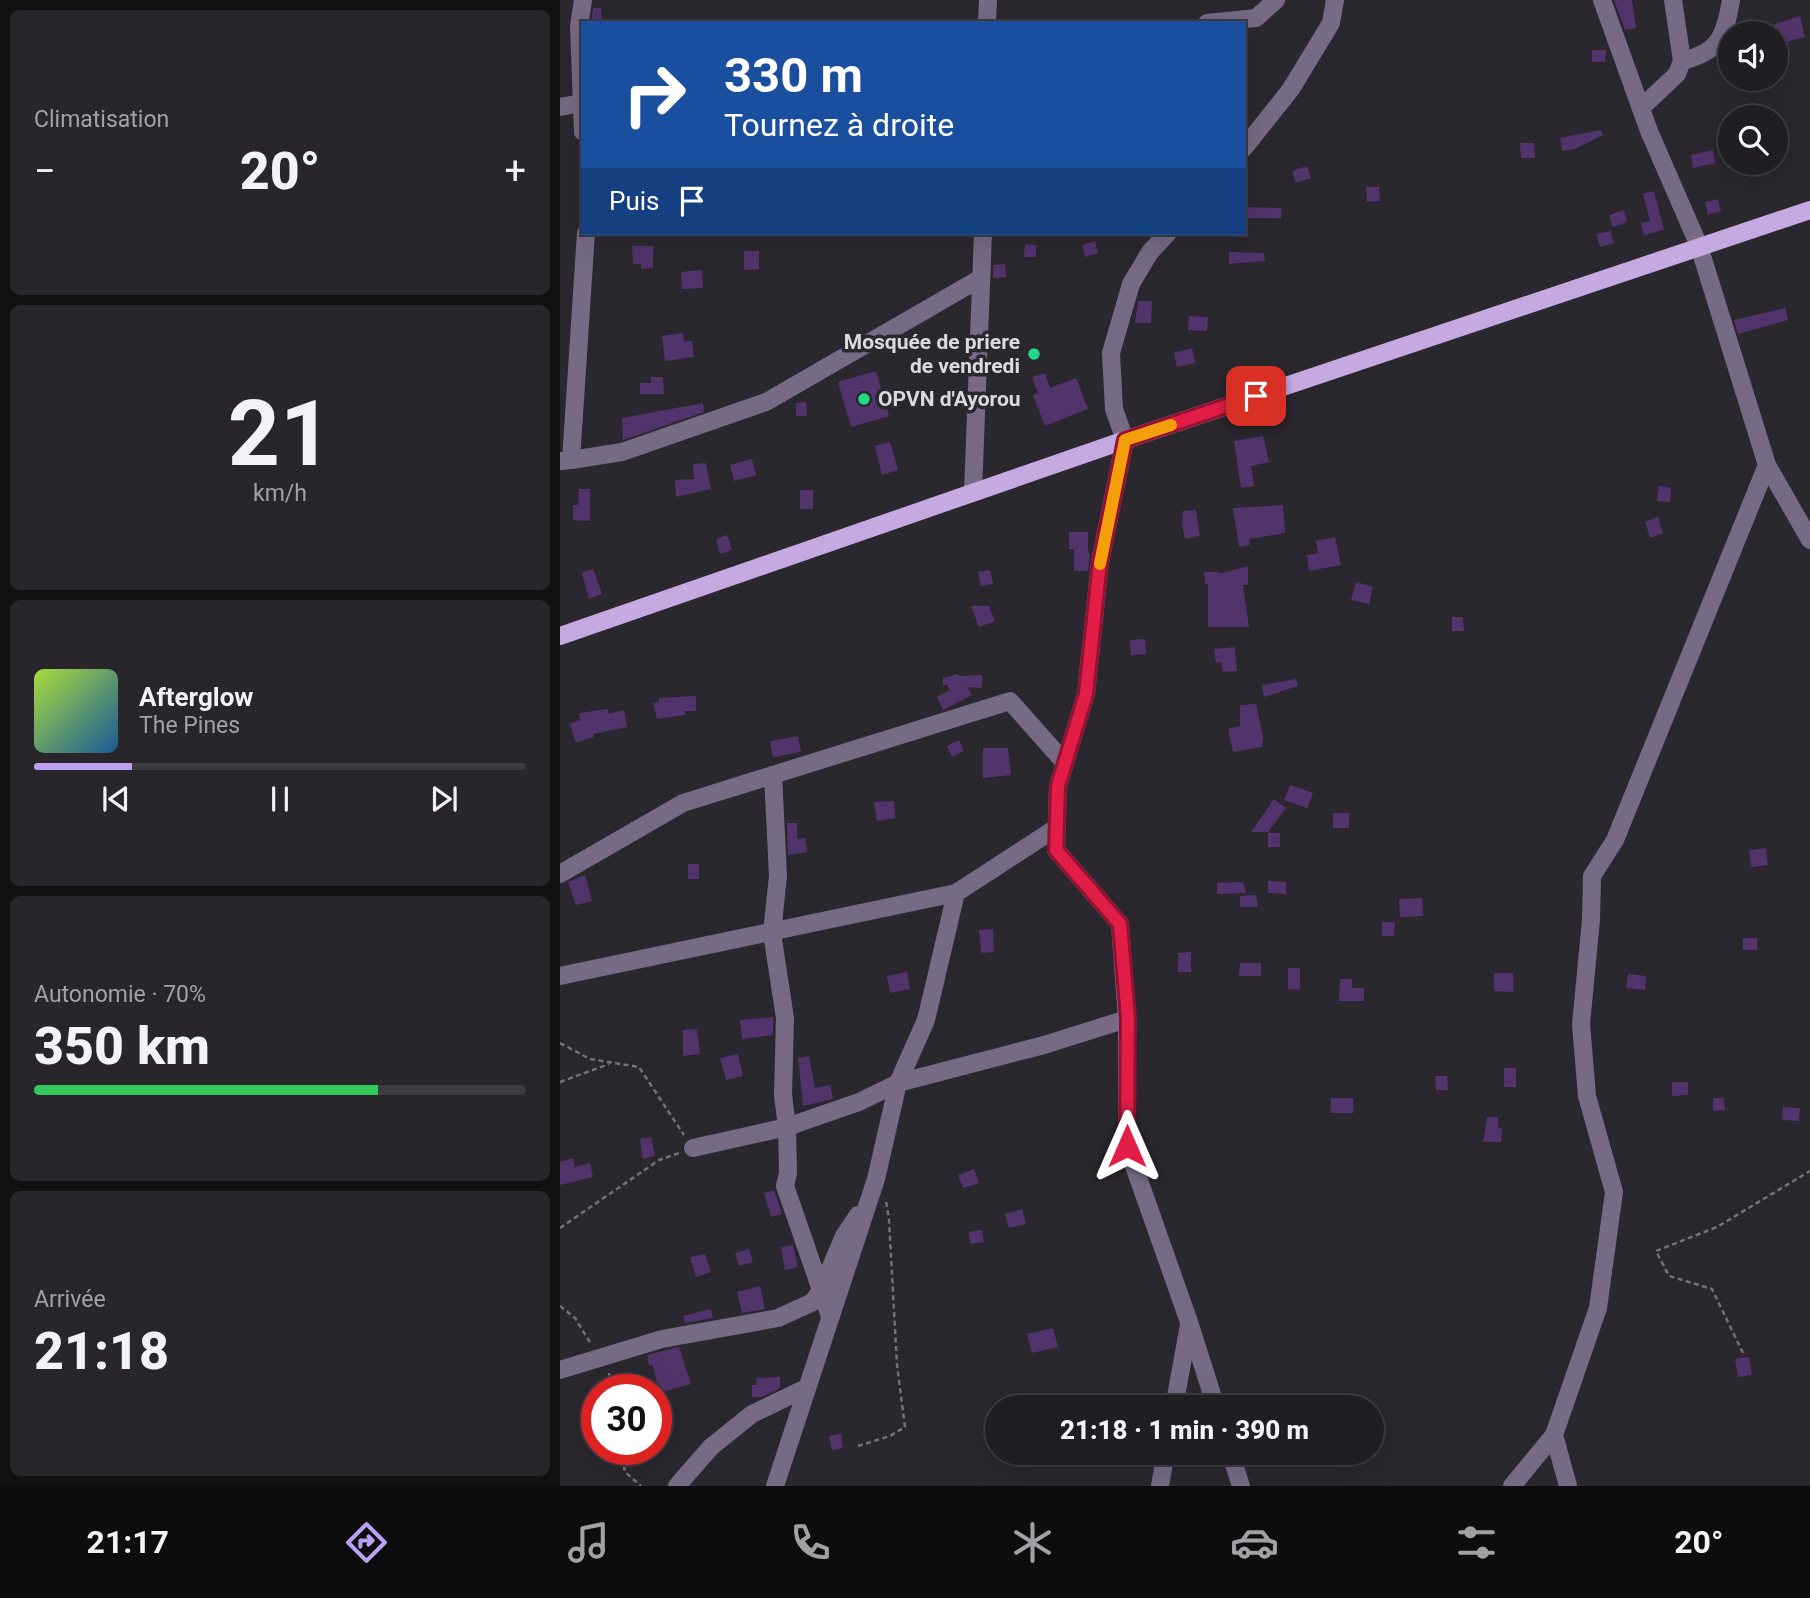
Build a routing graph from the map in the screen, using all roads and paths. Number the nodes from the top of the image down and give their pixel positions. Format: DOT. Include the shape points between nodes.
graph roads {
  1 [pos="583,0"];
  2 [pos="988,0"];
  3 [pos="1276,0"];
  4 [pos="1335,0"];
  5 [pos="1602,0"];
  6 [pos="1673,0"];
  7 [pos="1731,0"];
  8 [pos="987,21"];
  9 [pos="1227,21"];
  10 [pos="1682,61"];
  11 [pos="581,77"];
  12 [pos="581,103"];
  13 [pos="560,107"];
  14 [pos="1641,108"];
  15 [pos="1246,145"];
  16 [pos="1810,210"];
  17 [pos="586,235"];
  18 [pos="983,235"];
  19 [pos="1166,235"];
  20 [pos="1699,246"];
  21 [pos="981,278"];
  22 [pos="1125,440"];
  23 [pos="566,461"];
  24 [pos="1767,465"];
  25 [pos="973,492"];
  26 [pos="1810,540"];
  27 [pos="560,636"];
  28 [pos="1065,764"];
  29 [pos="773,775"];
  30 [pos="1056,828"];
  31 [pos="560,874"];
  32 [pos="956,893"];
  33 [pos="772,933"];
  34 [pos="560,975"];
  35 [pos="1128,1018"];
  36 [pos="560,1043"];
  37 [pos="613,1063"];
  38 [pos="560,1082"];
  39 [pos="898,1083"];
  40 [pos="787,1127"];
  41 [pos="693,1148"];
  42 [pos="1810,1171"];
  43 [pos="878,1196"];
  44 [pos="560,1228"];
  45 [pos="821,1290"];
  46 [pos="830,1317"];
  47 [pos="1189,1322"];
  48 [pos="1742,1353"];
  49 [pos="560,1370"];
  50 [pos="806,1388"];
  51 [pos="1176,1395"];
  52 [pos="1212,1395"];
  53 [pos="1554,1434"];
  54 [pos="858,1447"];
  55 [pos="624,1465"];
  56 [pos="1164,1465"];
  57 [pos="1234,1465"];
  58 [pos="641,1486"];
  59 [pos="677,1486"];
  60 [pos="775,1486"];
  61 [pos="1160,1486"];
  62 [pos="1241,1486"];
  63 [pos="1513,1486"];
  64 [pos="1568,1486"];
  1 -- 11 [label="street"];
  2 -- 8 [label="street"];
  3 -- 9 [label="street" via="1256,18"];
  4 -- 15 [label="street" via="1331,23 1318,45 1291,89"];
  5 -- 14 [label="street"];
  6 -- 10 [label="street"];
  7 -- 10 [label="street" via="1725,32 1702,57"];
  10 -- 14 [label="street" via="1677,74"];
  12 -- 13 [label="street"];
  14 -- 20 [label="street"];
  16 -- 20 [label="main road"];
  17 -- 23 [label="street"];
  18 -- 21 [label="street"];
  19 -- 22 [label="street" via="1131,284 1111,354 1114,409"];
  20 -- 22 [label="main road"];
  20 -- 24 [label="street"];
  21 -- 23 [label="street" via="766,402 622,452"];
  21 -- 25 [label="street"];
  22 -- 25 [label="main road"];
  22 -- 28 [label="street" via="1100,562 1086,694"];
  24 -- 26 [label="street"];
  24 -- 53 [label="street" via="1615,839 1592,876 1581,1024 1587,1096 1614,1192 1598,1308"];
  25 -- 27 [label="main road"];
  28 -- 29 [label="street" via="1010,701"];
  28 -- 30 [label="street" via="1058,786"];
  29 -- 31 [label="street" via="683,803"];
  29 -- 33 [label="street" via="778,876"];
  30 -- 32 [label="street"];
  30 -- 35 [label="street" via="1056,850 1120,924"];
  32 -- 33 [label="street"];
  32 -- 39 [label="street" via="926,1020"];
  33 -- 34 [label="street"];
  33 -- 40 [label="street" via="785,1018"];
  35 -- 39 [label="street"];
  35 -- 47 [label="street" via="1127,1146"];
  36 -- 37 [label="path" via="590,1059"];
  37 -- 38 [label="path"];
  37 -- 41 [label="path" via="639,1067"];
  39 -- 40 [label="street"];
  39 -- 43 [label="street"];
  40 -- 41 [label="street"];
  40 -- 45 [label="street" via="789,1173 785,1186"];
  41 -- 44 [label="path" via="659,1160"];
  42 -- 48 [label="path" via="1717,1227 1656,1251 1669,1276 1712,1289"];
  43 -- 45 [label="street" via="845,1236"];
  43 -- 46 [label="street"];
  43 -- 54 [label="path" via="889,1220 905,1427"];
  45 -- 46 [label="street"];
  45 -- 49 [label="street" via="813,1302 778,1318 662,1339"];
  46 -- 50 [label="street"];
  47 -- 51 [label="street"];
  47 -- 52 [label="street"];
  50 -- 59 [label="street" via="752,1414 711,1447"];
  50 -- 60 [label="street"];
  53 -- 63 [label="street"];
  53 -- 64 [label="street"];
  55 -- 58 [label="path"];
  56 -- 61 [label="street"];
  57 -- 62 [label="street"];
}
